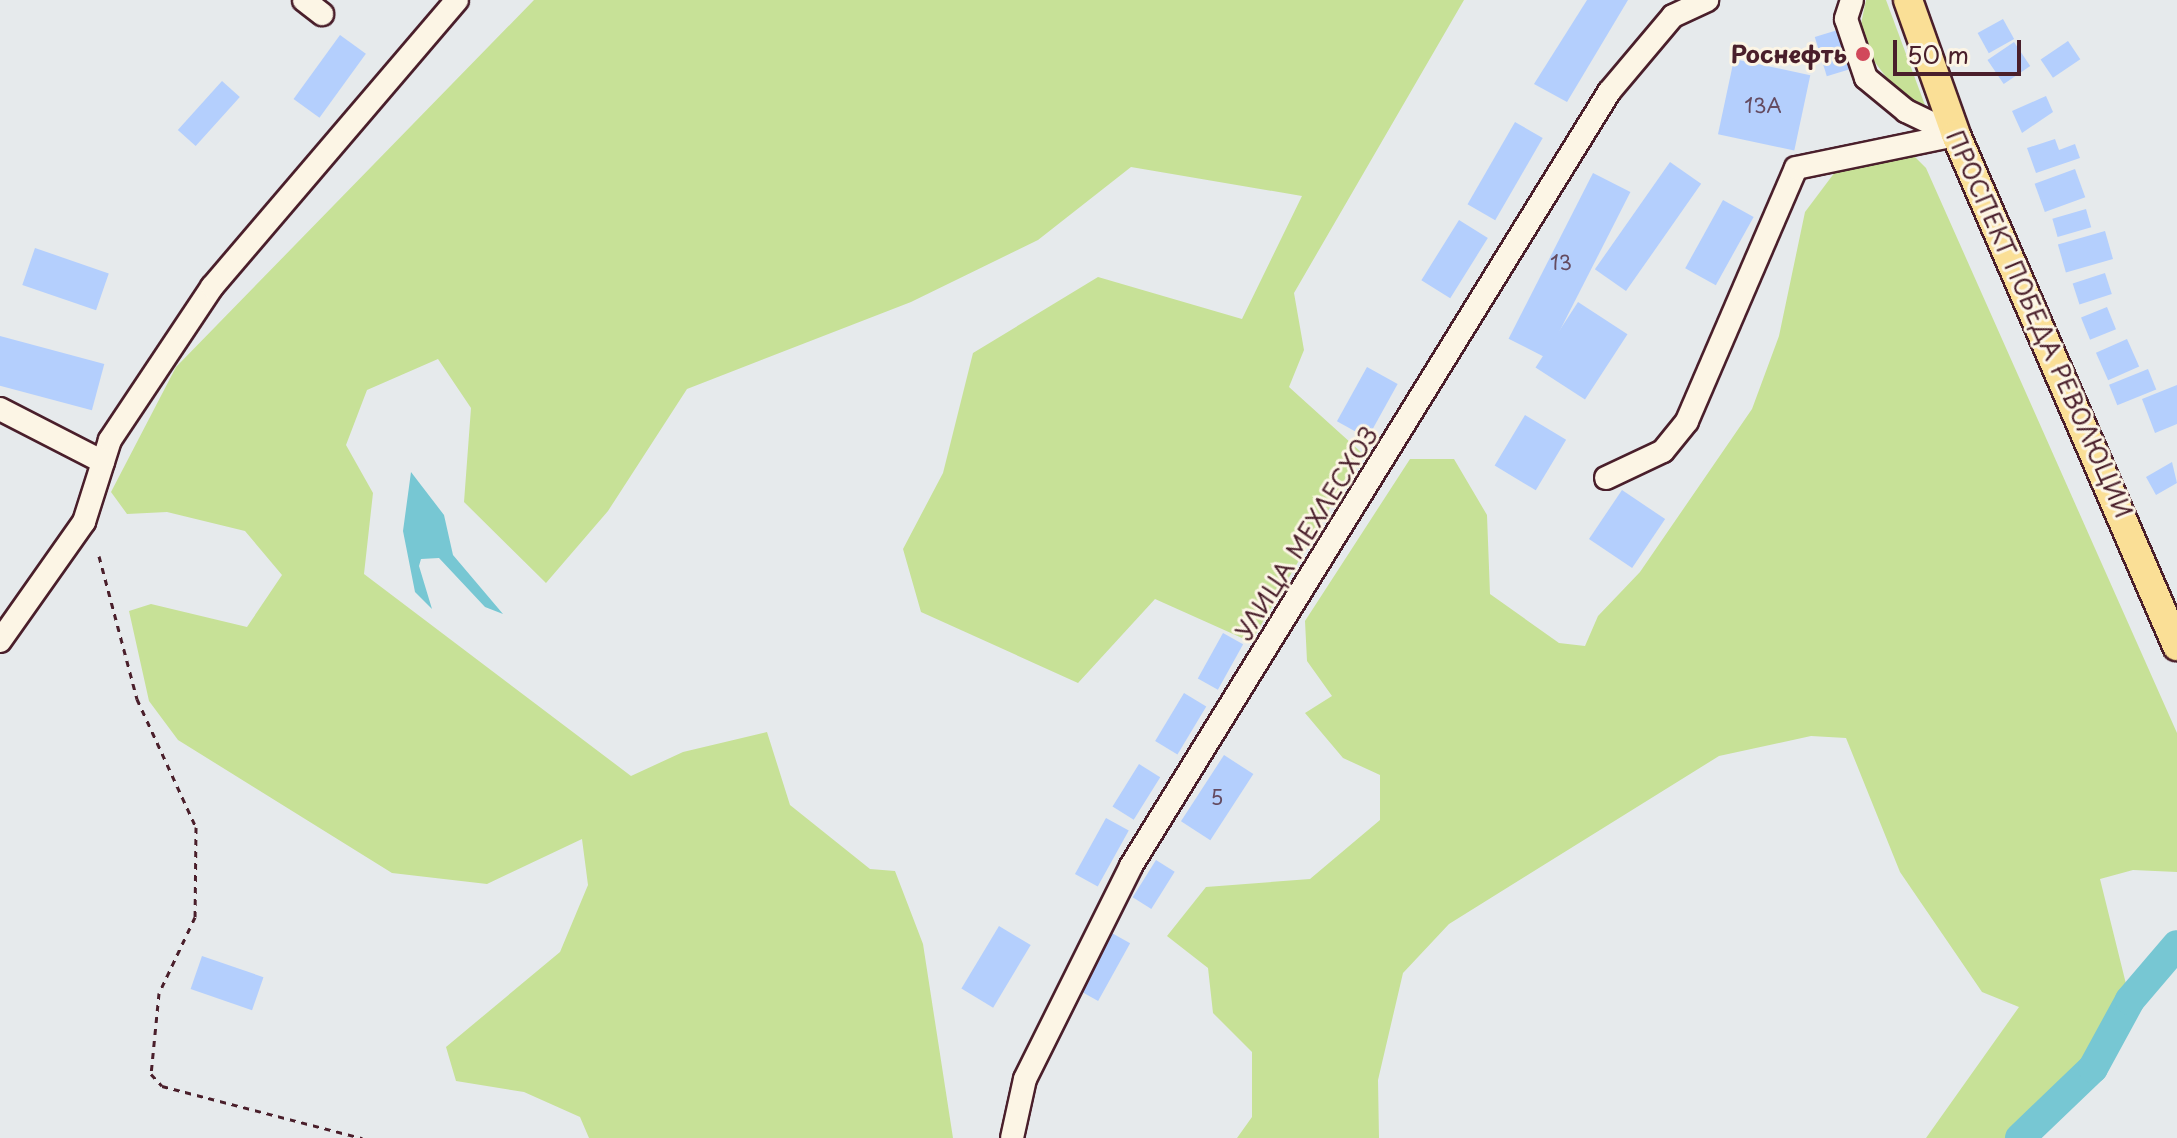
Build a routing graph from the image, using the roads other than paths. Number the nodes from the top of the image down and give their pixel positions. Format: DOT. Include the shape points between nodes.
graph roads {
  1 [pos="457,0"];
  2 [pos="1708,0"];
  3 [pos="1852,0"];
  4 [pos="1908,0"];
  5 [pos="1956,135"];
  6 [pos="0,409"];
  7 [pos="103,462"];
  8 [pos="1606,478"];
  9 [pos="0,641"];
  10 [pos="2177,646"];
  11 [pos="1012,1138"];
  1 -- 7 [label="street" via="212,287 145,382"];
  2 -- 11 [label="street, УЛИЦА МЕХЛЕСХОЗ" via="1673,16 1609,92 1131,866 1025,1079"];
  3 -- 5 [label="street" via="1846,19 1866,78 1906,111"];
  4 -- 5 [label="main road, ПРОСПЕКТ ПОБЕДА РЕВОЛЮЦИИ"];
  5 -- 8 [label="street" via="1796,168 1687,421 1663,451"];
  5 -- 10 [label="main road, ПРОСПЕКТ ПОБЕДА РЕВОЛЮЦИИ"];
  6 -- 7 [label="street"];
  7 -- 9 [label="street" via="84,522"];
}
